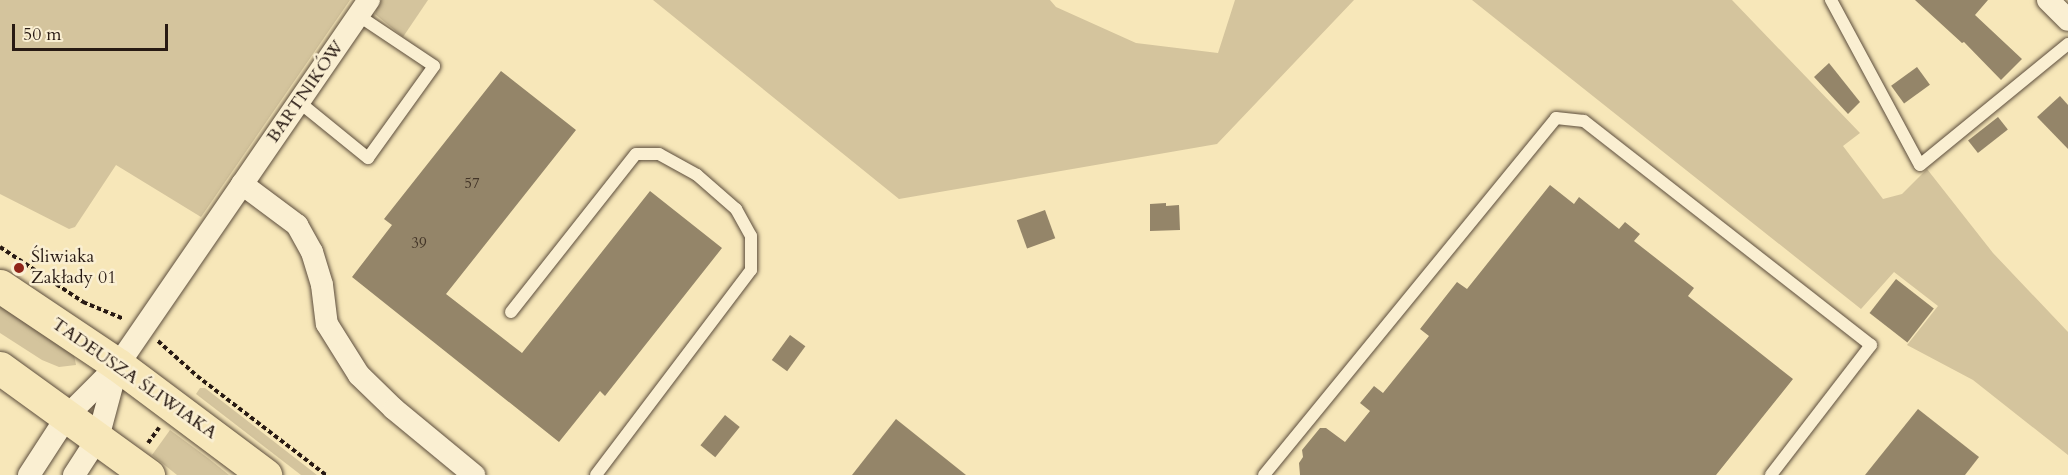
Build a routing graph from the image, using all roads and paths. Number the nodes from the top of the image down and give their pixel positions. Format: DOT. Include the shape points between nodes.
graph roads {
  1 [pos="1831,0"];
  2 [pos="2048,0"];
  3 [pos="364,8"];
  4 [pos="2068,20"];
  5 [pos="2068,44"];
  6 [pos="299,102"];
  7 [pos="242,184"];
  8 [pos="0,247"];
  9 [pos="0,286"];
  10 [pos="511,312"];
  11 [pos="131,322"];
  12 [pos="154,338"];
  13 [pos="118,365"];
  14 [pos="0,368"];
  15 [pos="68,415"];
  16 [pos="161,425"];
  17 [pos="98,438"];
  18 [pos="146,462"];
  19 [pos="29,475"];
  20 [pos="74,475"];
  21 [pos="265,475"];
  22 [pos="326,475"];
  23 [pos="474,475"];
  24 [pos="596,475"];
  25 [pos="1264,475"];
  26 [pos="1771,475"];
  1 -- 5 [label="lane" via="1920,165"];
  2 -- 4 [label="street"];
  3 -- 6 [label="street, BARTNIKÓW"];
  3 -- 6 [label="lane" via="434,66 368,158"];
  6 -- 7 [label="street, BARTNIKÓW"];
  7 -- 13 [label="street, BARTNIKÓW"];
  7 -- 23 [label="street" via="297,225 319,274 327,324 359,375"];
  8 -- 11 [label="path" via="83,302"];
  9 -- 13 [label="main road, TADEUSZA ŚLIWIAKA"];
  10 -- 24 [label="lane" via="636,154 659,154 697,176 736,209 751,236 751,270"];
  12 -- 22 [label="path" via="196,376"];
  13 -- 15 [label="street"];
  13 -- 17 [label="street"];
  13 -- 21 [label="main road, TADEUSZA ŚLIWIAKA"];
  14 -- 15 [label="main road"];
  15 -- 17 [label="main road"];
  15 -- 19 [label="street"];
  16 -- 18 [label="path"];
  17 -- 18 [label="main road"];
  17 -- 20 [label="street"];
  25 -- 26 [label="lane" via="1556,118 1584,121 1871,345"];
}
